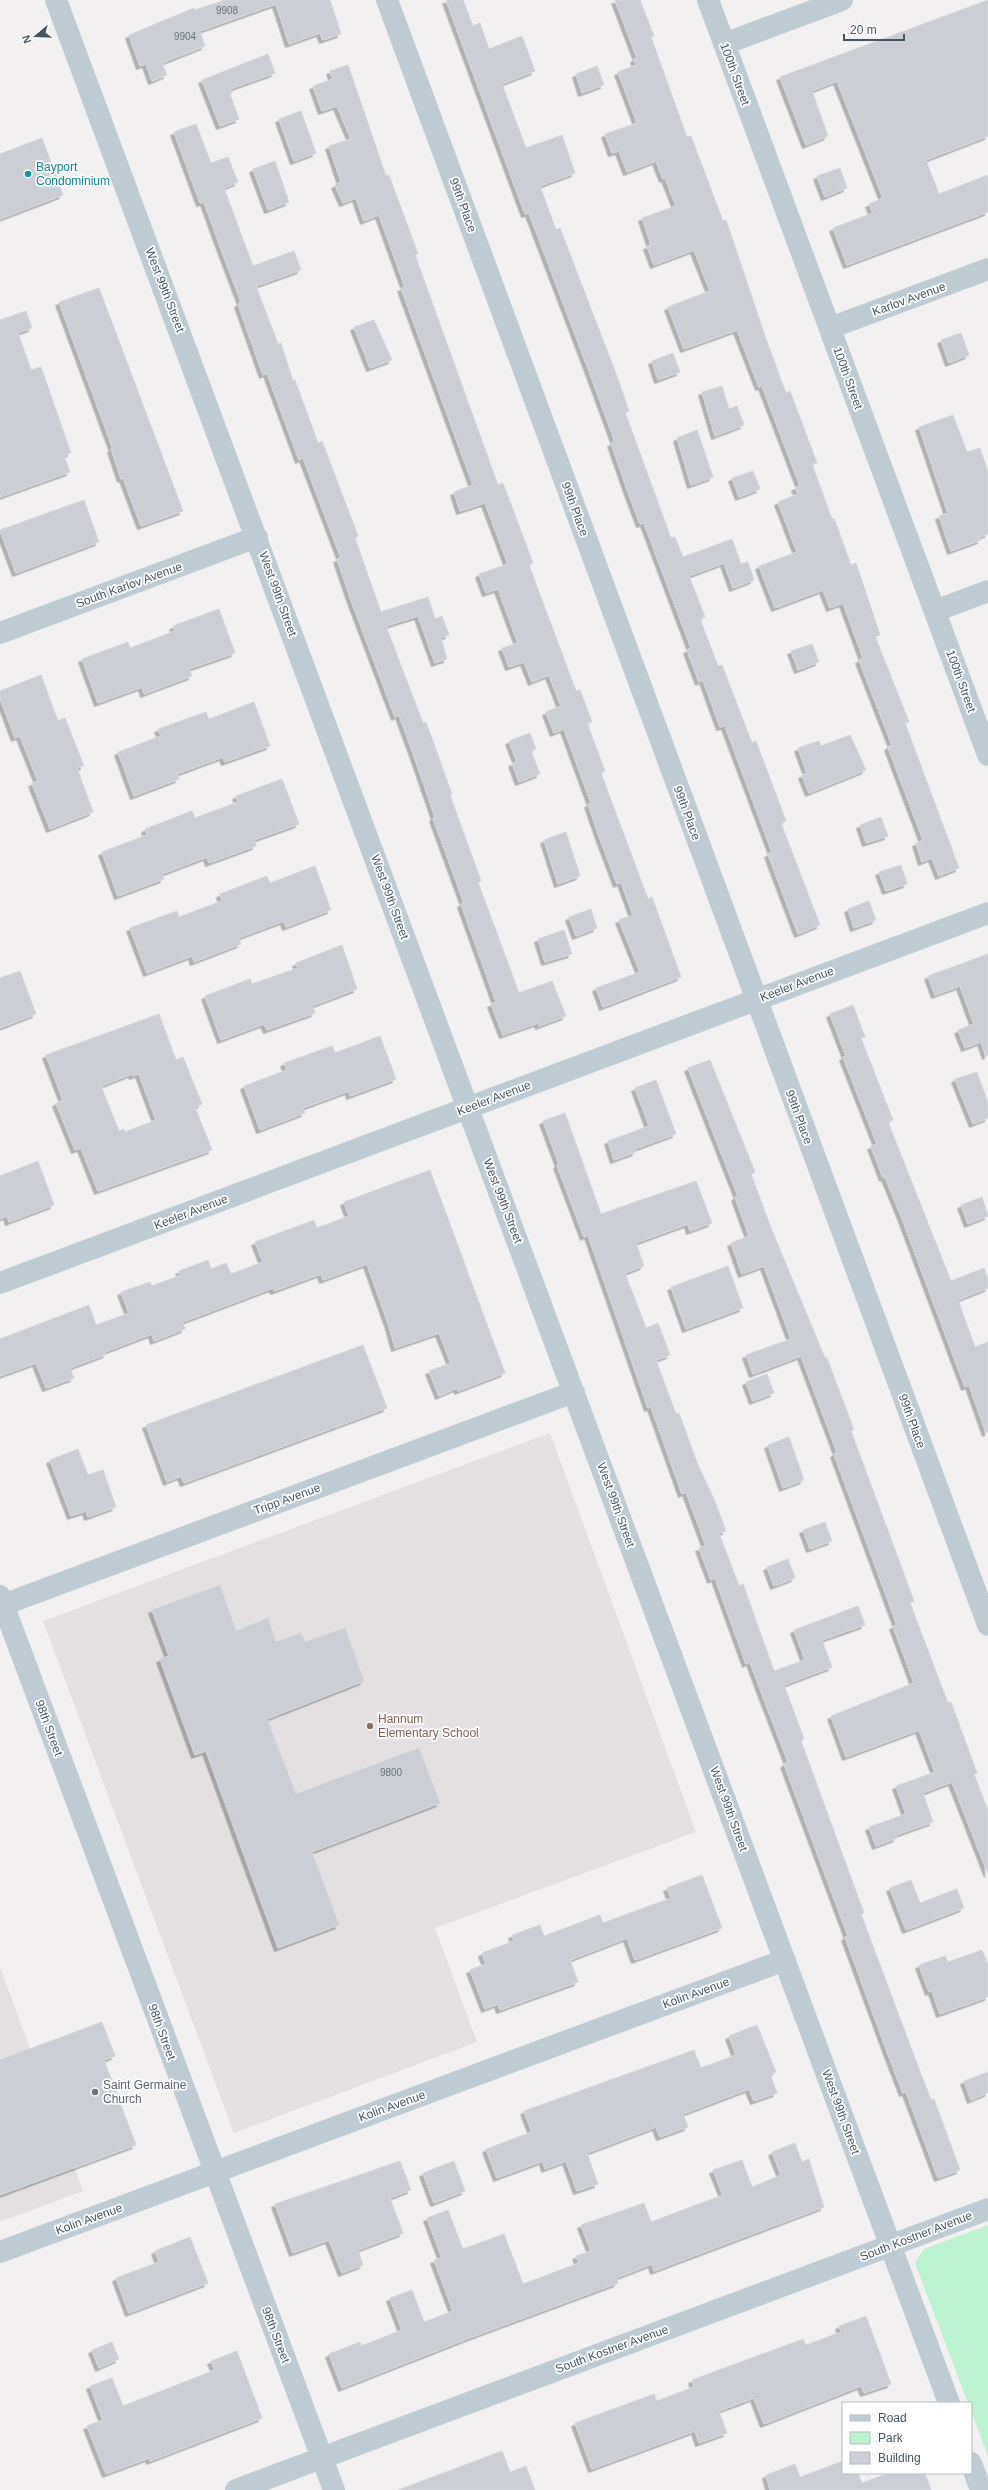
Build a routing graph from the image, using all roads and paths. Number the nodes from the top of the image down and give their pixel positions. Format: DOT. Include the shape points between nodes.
graph roads {
  1 [pos="56,0"];
  2 [pos="387,0"];
  3 [pos="708,0"];
  4 [pos="842,0"];
  5 [pos="724,44"];
  6 [pos="988,269"];
  7 [pos="830,328"];
  8 [pos="257,537"];
  9 [pos="988,591"];
  10 [pos="935,611"];
  11 [pos="0,633"];
  12 [pos="988,755"];
  13 [pos="988,913"];
  14 [pos="756,1000"];
  15 [pos="468,1108"];
  16 [pos="0,1283"];
  17 [pos="574,1392"];
  18 [pos="1,1602"];
  19 [pos="988,1625"];
  20 [pos="785,1960"];
  21 [pos="214,2172"];
  22 [pos="988,2209"];
  23 [pos="891,2245"];
  24 [pos="0,2252"];
  25 [pos="949,2402"];
  26 [pos="322,2457"];
  27 [pos="972,2466"];
  28 [pos="236,2490"];
  29 [pos="334,2490"];
  30 [pos="981,2490"];
  1 -- 8 [label="street, West 99th Street"];
  2 -- 14 [label="street, 99th Place"];
  3 -- 5 [label="street, 100th Street"];
  4 -- 5 [label="street"];
  5 -- 7 [label="street, 100th Street"];
  6 -- 7 [label="street, Karlov Avenue"];
  7 -- 10 [label="street, 100th Street"];
  8 -- 11 [label="street, South Karlov Avenue"];
  8 -- 15 [label="street, West 99th Street"];
  9 -- 10 [label="street"];
  10 -- 12 [label="street, 100th Street"];
  13 -- 14 [label="street, Keeler Avenue"];
  14 -- 15 [label="street, Keeler Avenue"];
  14 -- 19 [label="street, 99th Place"];
  15 -- 16 [label="street, Keeler Avenue"];
  15 -- 17 [label="street, West 99th Street"];
  17 -- 18 [label="street, Tripp Avenue"];
  17 -- 20 [label="street, West 99th Street"];
  18 -- 21 [label="street, 98th Street"];
  20 -- 21 [label="street, Kolin Avenue"];
  20 -- 23 [label="street, West 99th Street"];
  21 -- 24 [label="street, Kolin Avenue"];
  21 -- 26 [label="street, 98th Street"];
  22 -- 23 [label="street, South Kostner Avenue"];
  23 -- 25 [label="street, West 99th Street"];
  23 -- 26 [label="street, South Kostner Avenue"];
  26 -- 28 [label="street, South Kostner Avenue"];
  26 -- 29 [label="street, 98th Street"];
  27 -- 30 [label="street"];
}
